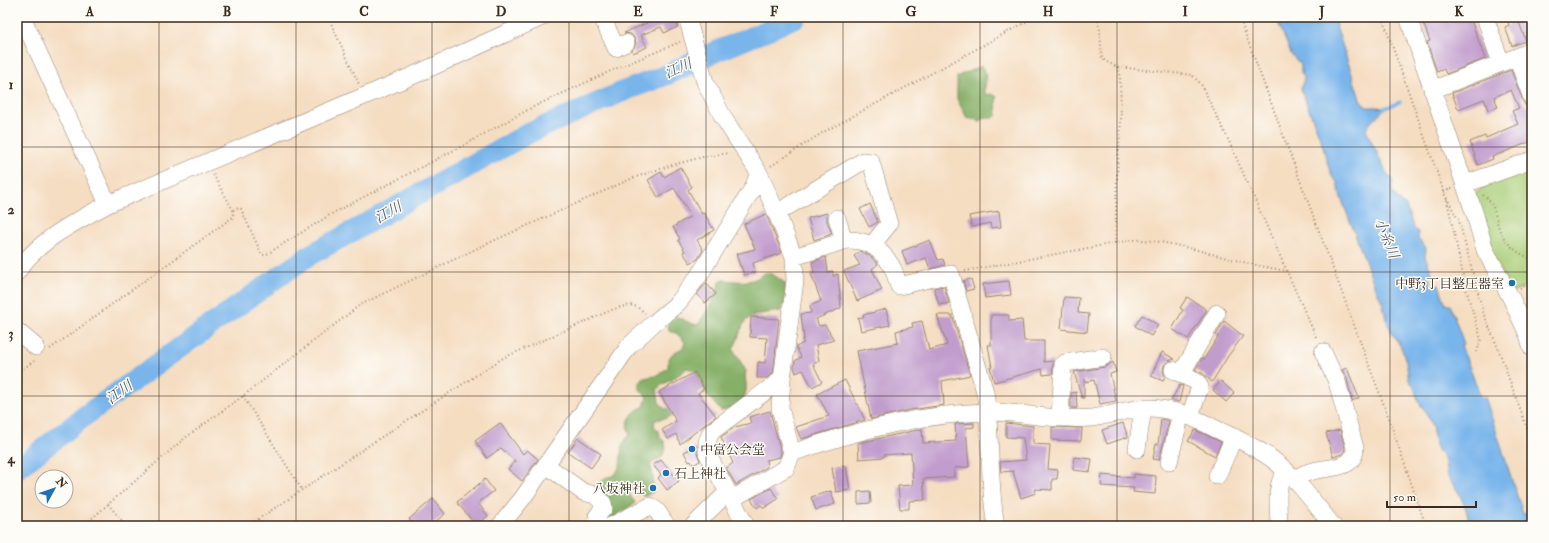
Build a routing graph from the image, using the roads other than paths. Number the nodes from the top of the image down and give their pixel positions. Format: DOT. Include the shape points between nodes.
graph roads {
  1 [pos="22,17"];
  2 [pos="542,17"];
  3 [pos="602,17"];
  4 [pos="687,17"];
  5 [pos="1408,17"];
  6 [pos="1485,17"];
  7 [pos="626,43"];
  8 [pos="1517,57"];
  9 [pos="1432,90"];
  10 [pos="1532,98"];
  11 [pos="1532,160"];
  12 [pos="759,173"];
  13 [pos="1465,184"];
  14 [pos="108,204"];
  15 [pos="777,213"];
  16 [pos="837,218"];
  17 [pos="844,241"];
  18 [pos="872,245"];
  19 [pos="794,257"];
  20 [pos="17,272"];
  21 [pos="1217,313"];
  22 [pos="17,331"];
  23 [pos="1532,348"];
  24 [pos="40,352"];
  25 [pos="1323,352"];
  26 [pos="1104,357"];
  27 [pos="782,379"];
  28 [pos="1143,408"];
  29 [pos="988,412"];
  30 [pos="1186,414"];
  31 [pos="1060,418"];
  32 [pos="1234,437"];
  33 [pos="1137,449"];
  34 [pos="792,454"];
  35 [pos="1169,462"];
  36 [pos="546,465"];
  37 [pos="1290,475"];
  38 [pos="1217,476"];
  39 [pos="730,495"];
  40 [pos="500,526"];
  41 [pos="598,526"];
  42 [pos="611,526"];
  43 [pos="667,526"];
  44 [pos="693,526"];
  45 [pos="746,526"];
  46 [pos="996,526"];
  47 [pos="1279,526"];
  48 [pos="1333,526"];
  1 -- 14 [label="street"];
  2 -- 14 [label="street" via="412,76"];
  3 -- 7 [label="street" via="616,48"];
  4 -- 12 [label="street" via="706,82 723,117"];
  5 -- 9 [label="street"];
  6 -- 8 [label="street"];
  8 -- 9 [label="street"];
  8 -- 10 [label="street"];
  9 -- 13 [label="street"];
  11 -- 13 [label="street"];
  12 -- 15 [label="street"];
  12 -- 36 [label="street" via="753,188 700,274 678,303 629,346"];
  13 -- 23 [label="street" via="1485,250 1511,298"];
  14 -- 20 [label="street" via="62,230 38,248"];
  15 -- 18 [label="street" via="863,161 871,162 888,224"];
  15 -- 19 [label="street"];
  16 -- 17 [label="street"];
  17 -- 18 [label="street" via="854,240"];
  17 -- 19 [label="street"];
  18 -- 29 [label="street" via="891,265 899,286 950,274 985,392"];
  19 -- 27 [label="street" via="795,281"];
  21 -- 30 [label="street" via="1177,372 1197,382 1200,387"];
  22 -- 24 [label="street"];
  25 -- 37 [label="street" via="1337,382 1355,455 1342,466"];
  26 -- 31 [label="street" via="1063,365"];
  27 -- 34 [label="street" via="780,408"];
  27 -- 39 [label="street" via="711,432 707,442 707,453"];
  28 -- 30 [label="street"];
  28 -- 31 [label="street" via="1092,418"];
  28 -- 33 [label="street"];
  29 -- 31 [label="street"];
  29 -- 34 [label="street" via="948,414 878,427"];
  29 -- 46 [label="street"];
  30 -- 32 [label="street"];
  30 -- 35 [label="street"];
  32 -- 37 [label="street" via="1272,458"];
  32 -- 38 [label="street"];
  34 -- 39 [label="street" via="786,468"];
  36 -- 40 [label="street"];
  36 -- 41 [label="street" via="583,492 595,495 603,504 604,508 597,516"];
  37 -- 47 [label="street" via="1281,477 1279,484"];
  37 -- 48 [label="street"];
  39 -- 44 [label="street"];
  39 -- 45 [label="street"];
  42 -- 43 [label="street" via="650,506 657,511"];
}
